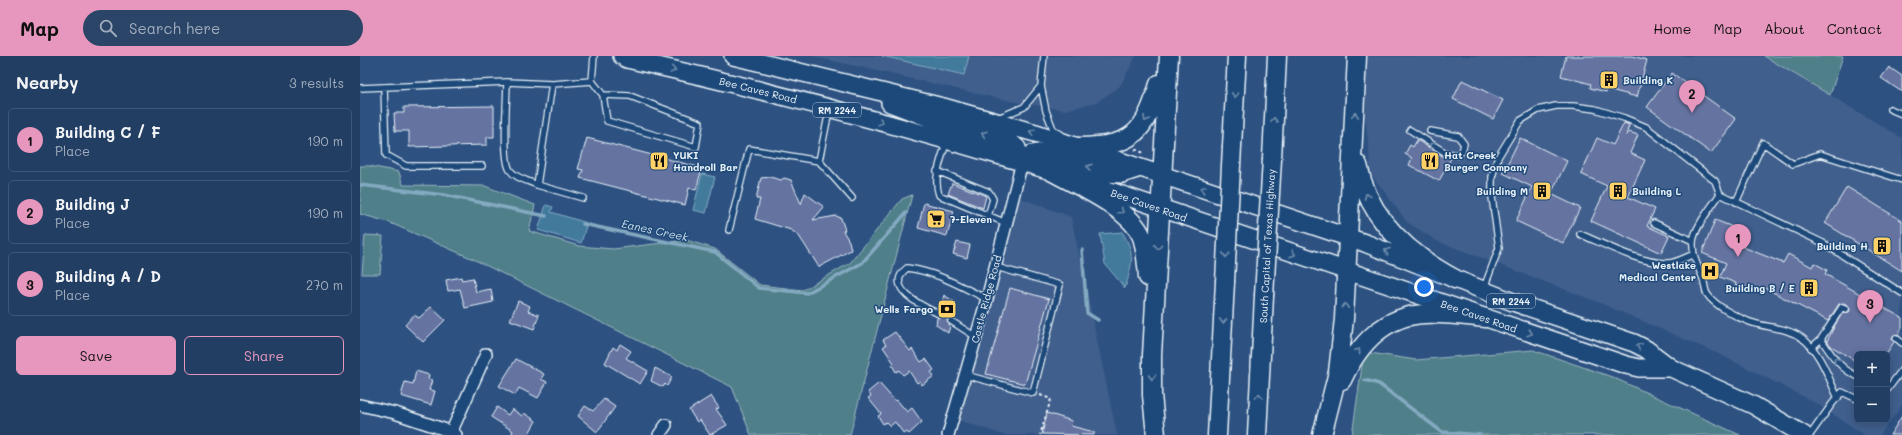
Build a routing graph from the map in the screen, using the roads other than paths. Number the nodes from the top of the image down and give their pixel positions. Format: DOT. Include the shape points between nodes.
graph roads {
  1 [pos="594,56"];
  2 [pos="622,56"];
  3 [pos="733,56"];
  4 [pos="1044,56"];
  5 [pos="1169,56"];
  6 [pos="1237,56"];
  7 [pos="1277,56"];
  8 [pos="1357,56"];
  9 [pos="825,77"];
  10 [pos="592,81"];
  11 [pos="507,82"];
  12 [pos="552,84"];
  13 [pos="1041,86"];
  14 [pos="384,87"];
  15 [pos="360,88"];
  16 [pos="604,95"];
  17 [pos="829,108"];
  18 [pos="1890,110"];
  19 [pos="1902,114"];
  20 [pos="992,120"];
  21 [pos="1410,130"];
  22 [pos="1430,131"];
  23 [pos="1354,138"];
  24 [pos="947,141"];
  25 [pos="1079,147"];
  26 [pos="819,161"];
  27 [pos="1022,162"];
  28 [pos="1145,162"];
  29 [pos="482,166"];
  30 [pos="937,171"];
  31 [pos="1051,171"];
  32 [pos="1162,175"];
  33 [pos="1902,180"];
  34 [pos="537,185"];
  35 [pos="1720,194"];
  36 [pos="583,198"];
  37 [pos="852,198"];
  38 [pos="1736,202"];
  39 [pos="1160,208"];
  40 [pos="988,216"];
  41 [pos="1006,223"];
  42 [pos="1654,223"];
  43 [pos="729,230"];
  44 [pos="1580,234"];
  45 [pos="1349,238"];
  46 [pos="1693,241"];
  47 [pos="1694,254"];
  48 [pos="996,267"];
  49 [pos="1347,272"];
  50 [pos="1455,279"];
  51 [pos="1483,290"];
  52 [pos="1902,294"];
  53 [pos="987,299"];
  54 [pos="1846,309"];
  55 [pos="939,314"];
  56 [pos="1486,318"];
  57 [pos="951,321"];
  58 [pos="1154,334"];
  59 [pos="976,337"];
  60 [pos="1896,338"];
  61 [pos="1821,339"];
  62 [pos="1902,343"];
  63 [pos="1810,348"];
  64 [pos="486,354"];
  65 [pos="1671,368"];
  66 [pos="1902,370"];
  67 [pos="965,375"];
  68 [pos="1854,375"];
  69 [pos="1890,382"];
  70 [pos="1838,398"];
  71 [pos="1854,398"];
  72 [pos="360,405"];
  73 [pos="1328,412"];
  74 [pos="666,425"];
  75 [pos="452,434"];
  76 [pos="659,435"];
  77 [pos="948,435"];
  78 [pos="1156,435"];
  79 [pos="1217,435"];
  80 [pos="1257,435"];
  81 [pos="1322,435"];
  82 [pos="1804,435"];
  83 [pos="1810,435"];
  1 -- 10 [label="lane"];
  2 -- 17 [label="main road, Bee Caves Road / RM 2244, one-way"];
  3 -- 9 [label="main road, Bee Caves Road / RM 2244"];
  4 -- 13 [label="lane"];
  5 -- 25 [label="highway, one-way" via="1151,111 1138,131 1113,144"];
  5 -- 32 [label="highway"];
  6 -- 79 [label="highway, one-way, bridge"];
  80 -- 7 [label="highway, South Capital of Texas Highway, one-way, bridge"];
  23 -- 8 [label="highway, one-way"];
  9 -- 20 [label="main road, Bee Caves Road / RM 2244"];
  27 -- 9 [label="main road, one-way" via="1018,148 1009,141 943,123"];
  10 -- 12 [label="lane"];
  10 -- 16 [label="lane"];
  11 -- 12 [label="lane"];
  11 -- 14 [label="lane"];
  11 -- 34 [label="lane" via="506,157 509,170 514,175"];
  12 -- 34 [label="lane"];
  13 -- 20 [label="lane" via="1017,111"];
  13 -- 25 [label="lane" via="1053,129"];
  14 -- 15 [label="lane"];
  14 -- 29 [label="lane" via="386,155 406,166"];
  16 -- 16 [label="lane" via="607,121 696,147 700,123 630,96"];
  17 -- 24 [label="main road, Bee Caves Road / RM 2244, one-way"];
  17 -- 26 [label="lane"];
  18 -- 19 [label="lane"];
  25 -- 20 [label="main road, Bee Caves Road / RM 2244, one-way"];
  22 -- 21 [label="lane, one-way" via="1458,136 1464,144 1461,153 1446,153"];
  23 -- 45 [label="highway"];
  50 -- 23 [label="highway, one-way" via="1416,254 1394,235 1379,217 1364,191"];
  24 -- 27 [label="main road, Bee Caves Road / RM 2244"];
  24 -- 30 [label="lane"];
  25 -- 28 [label="main road, Bee Caves Road / RM 2244"];
  26 -- 37 [label="lane"];
  26 -- 43 [label="lane" via="749,149"];
  28 -- 27 [label="main road, one-way" via="1122,174 1106,173 1043,152 1032,154"];
  27 -- 31 [label="main road, Bee Caves Road / RM 2244"];
  27 -- 41 [label="street, Castle Ridge Road"];
  28 -- 32 [label="main road, Bee Caves Road / RM 2244"];
  30 -- 40 [label="lane" via="936,185 939,195"];
  30 -- 40 [label="lane" via="989,192 993,199"];
  31 -- 39 [label="main road, Bee Caves Road / RM 2244"];
  31 -- 58 [label="highway, one-way" via="1119,210 1136,226 1145,249"];
  32 -- 39 [label="highway"];
  45 -- 32 [label="main road, Bee Caves Road / RM 2244, one-way"];
  33 -- 38 [label="lane" via="1820,154 1793,164 1763,143"];
  34 -- 36 [label="lane"];
  35 -- 38 [label="lane"];
  35 -- 46 [label="lane" via="1701,223"];
  35 -- 51 [label="lane" via="1715,180 1646,127 1624,118 1580,107 1556,106 1538,110 1520,121 1498,157 1492,177 1492,197 1499,248"];
  38 -- 52 [label="lane" via="1823,243"];
  39 -- 49 [label="main road, Bee Caves Road / RM 2244, one-way"];
  39 -- 58 [label="highway, one-way"];
  40 -- 41 [label="lane"];
  41 -- 48 [label="street, Castle Ridge Road"];
  42 -- 46 [label="lane"];
  44 -- 47 [label="lane" via="1630,256 1651,261 1668,263"];
  45 -- 49 [label="highway"];
  50 -- 45 [label="main road, Bee Caves Road / RM 2244, one-way"];
  46 -- 47 [label="lane"];
  47 -- 63 [label="lane" via="1707,294 1726,311 1750,322 1779,328 1802,338"];
  48 -- 53 [label="street, Castle Ridge Road"];
  48 -- 67 [label="lane" via="1060,286 1033,393"];
  49 -- 56 [label="main road, Bee Caves Road / RM 2244"];
  73 -- 49 [label="highway, one-way" via="1341,354"];
  50 -- 51 [label="main road, Bee Caves Road / RM 2244"];
  65 -- 51 [label="main road, Bee Caves Road / RM 2244, one-way" via="1634,343"];
  53 -- 55 [label="lane" via="946,279 907,268 900,277 906,295"];
  53 -- 59 [label="street, Castle Ridge Road"];
  54 -- 61 [label="lane" via="1842,307"];
  56 -- 65 [label="main road, Bee Caves Road / RM 2244, one-way" via="1626,365 1639,368"];
  73 -- 56 [label="highway, one-way" via="1356,353 1372,335 1388,325 1404,318 1424,314"];
  57 -- 59 [label="lane"];
  58 -- 78 [label="highway, one-way" via="1152,395"];
  59 -- 67 [label="street, Castle Ridge Road"];
  60 -- 62 [label="lane"];
  61 -- 63 [label="lane"];
  68 -- 61 [label="lane, one-way" via="1834,359"];
  63 -- 70 [label="lane" via="1826,371"];
  64 -- 75 [label="street"];
  65 -- 82 [label="main road, Bee Caves Road / RM 2244" via="1752,405"];
  66 -- 69 [label="lane"];
  67 -- 77 [label="street, Castle Ridge Road"];
  70 -- 71 [label="lane" via="1842,392"];
  70 -- 83 [label="lane"];
  72 -- 75 [label="street" via="395,413"];
  73 -- 81 [label="highway"];
  74 -- 76 [label="street"];
}
